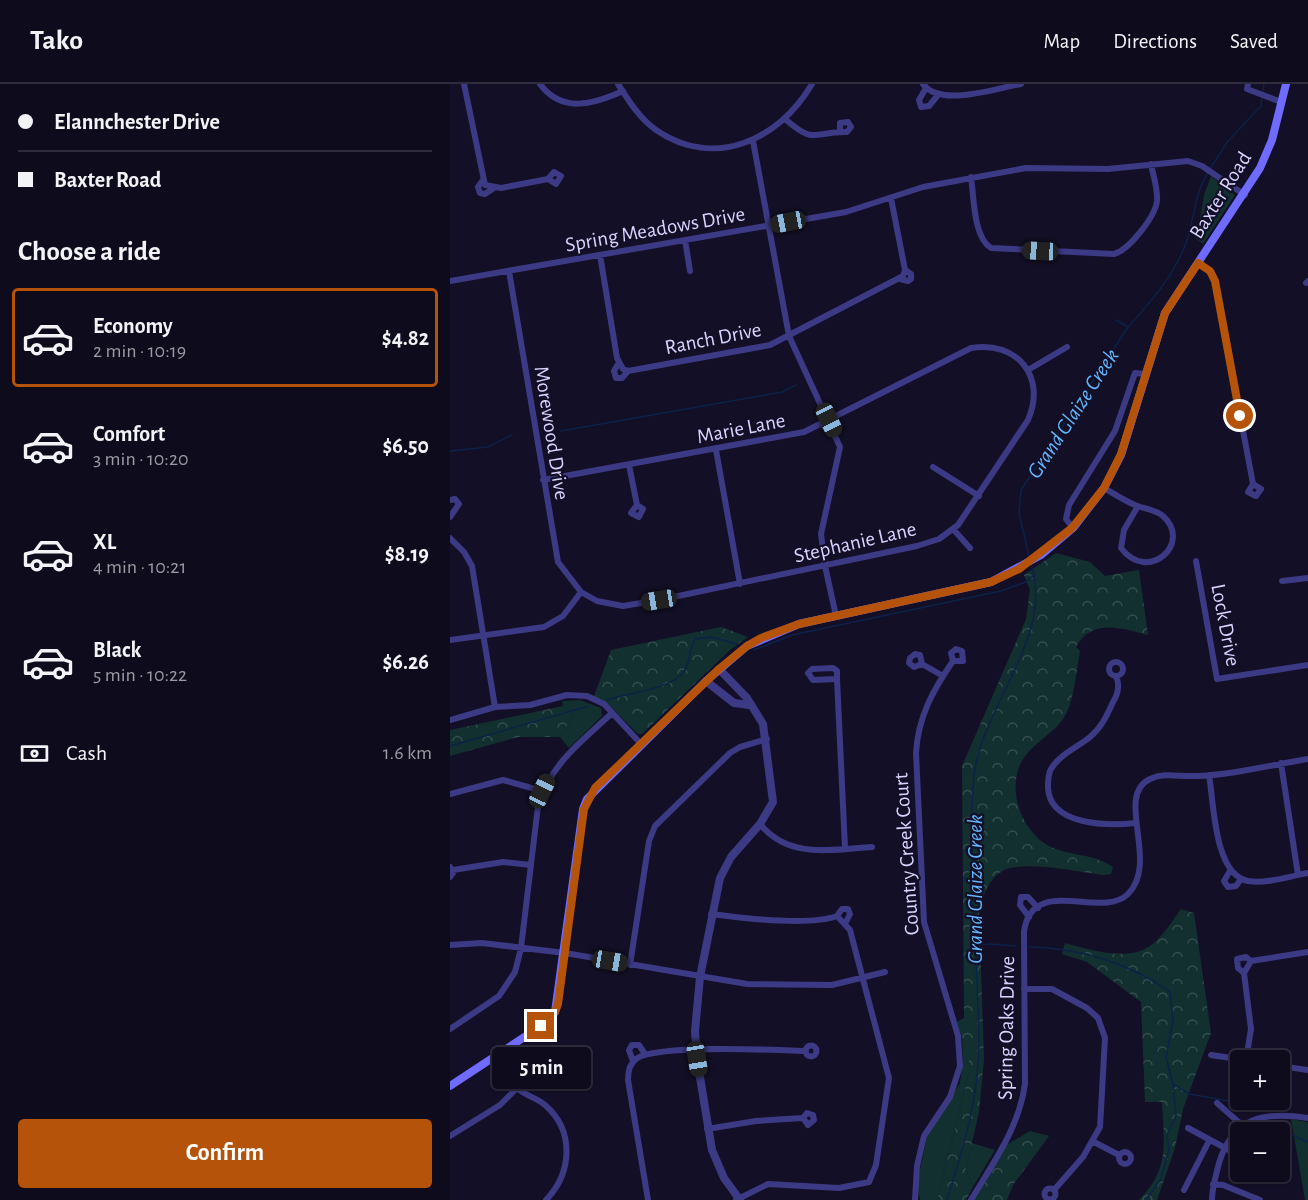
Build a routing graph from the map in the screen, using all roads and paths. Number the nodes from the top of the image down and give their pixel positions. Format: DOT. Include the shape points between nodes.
graph roads {
  1 [pos="464,84"];
  2 [pos="540,84"];
  3 [pos="618,84"];
  4 [pos="812,84"];
  5 [pos="1021,84"];
  6 [pos="1248,84"];
  7 [pos="1286,84"];
  8 [pos="925,86"];
  9 [pos="622,91"];
  10 [pos="938,95"];
  11 [pos="1281,102"];
  12 [pos="785,119"];
  13 [pos="840,131"];
  14 [pos="753,141"];
  15 [pos="1151,164"];
  16 [pos="971,177"];
  17 [pos="548,179"];
  18 [pos="1245,195"];
  19 [pos="891,198"];
  20 [pos="769,226"];
  21 [pos="685,240"];
  22 [pos="600,255"];
  23 [pos="1198,263"];
  24 [pos="509,271"];
  25 [pos="690,271"];
  26 [pos="450,281"];
  27 [pos="789,336"];
  28 [pos="1068,347"];
  29 [pos="618,364"];
  30 [pos="1028,370"];
  31 [pos="628,371"];
  32 [pos="1145,374"];
  33 [pos="829,420"];
  34 [pos="716,450"];
  35 [pos="629,465"];
  36 [pos="933,467"];
  37 [pos="543,480"];
  38 [pos="1253,484"];
  39 [pos="1104,488"];
  40 [pos="979,496"];
  41 [pos="450,501"];
  42 [pos="636,505"];
  43 [pos="1138,506"];
  44 [pos="450,517"];
  45 [pos="1072,528"];
  46 [pos="953,529"];
  47 [pos="450,538"];
  48 [pos="970,548"];
  49 [pos="1196,561"];
  50 [pos="825,566"];
  51 [pos="1308,578"];
  52 [pos="1281,581"];
  53 [pos="740,584"];
  54 [pos="581,592"];
  55 [pos="836,616"];
  56 [pos="482,635"];
  57 [pos="450,640"];
  58 [pos="953,661"];
  59 [pos="922,664"];
  60 [pos="1308,665"];
  61 [pos="719,669"];
  62 [pos="943,676"];
  63 [pos="1116,676"];
  64 [pos="837,679"];
  65 [pos="706,681"];
  66 [pos="749,705"];
  67 [pos="495,707"];
  68 [pos="612,713"];
  69 [pos="450,720"];
  70 [pos="767,739"];
  71 [pos="641,744"];
  72 [pos="1308,759"];
  73 [pos="1281,763"];
  74 [pos="1209,775"];
  75 [pos="542,791"];
  76 [pos="450,794"];
  77 [pos="1136,823"];
  78 [pos="760,824"];
  79 [pos="872,847"];
  80 [pos="845,848"];
  81 [pos="531,865"];
  82 [pos="451,871"];
  83 [pos="1230,871"];
  84 [pos="1308,873"];
  85 [pos="1299,875"];
  86 [pos="1241,879"];
  87 [pos="1038,908"];
  88 [pos="711,914"];
  89 [pos="1029,917"];
  90 [pos="450,945"];
  91 [pos="521,948"];
  92 [pos="1308,952"];
  93 [pos="565,953"];
  94 [pos="1251,961"];
  95 [pos="630,965"];
  96 [pos="885,972"];
  97 [pos="1244,973"];
  98 [pos="700,977"];
  99 [pos="863,978"];
  100 [pos="1024,989"];
  101 [pos="450,1029"];
  102 [pos="696,1050"];
  103 [pos="1247,1050"];
  104 [pos="806,1051"];
  105 [pos="645,1054"];
  106 [pos="1211,1055"];
  107 [pos="496,1058"];
  108 [pos="1230,1058"];
  109 [pos="633,1061"];
  110 [pos="1290,1067"];
  111 [pos="1308,1070"];
  112 [pos="450,1086"];
  113 [pos="518,1088"];
  114 [pos="1217,1104"];
  115 [pos="803,1118"];
  116 [pos="1308,1118"];
  117 [pos="1238,1122"];
  118 [pos="1252,1122"];
  119 [pos="1188,1128"];
  120 [pos="707,1129"];
  121 [pos="450,1136"];
  122 [pos="1209,1141"];
  123 [pos="1230,1141"];
  124 [pos="1094,1142"];
  125 [pos="1223,1148"];
  126 [pos="1230,1151"];
  127 [pos="1119,1155"];
  128 [pos="1214,1184"];
  129 [pos="1054,1190"];
  130 [pos="1184,1190"];
  131 [pos="738,1199"];
  132 [pos="546,1200"];
  133 [pos="648,1200"];
  134 [pos="915,1200"];
  135 [pos="971,1200"];
  136 [pos="1212,1200"];
  137 [pos="1260,1200"];
  1 -- 17 [label="street" via="485,185 494,188"];
  2 -- 9 [label="street" via="559,100 574,105 592,104"];
  3 -- 9 [label="street"];
  4 -- 12 [label="street"];
  5 -- 10 [label="street" via="952,97"];
  6 -- 11 [label="street" via="1247,89 1252,92"];
  7 -- 11 [label="main road, Baxter Road"];
  8 -- 10 [label="street"];
  8 -- 10 [label="street" via="919,100 921,106 929,106"];
  9 -- 14 [label="street" via="643,119 677,141 712,148"];
  11 -- 18 [label="main road, Baxter Road" via="1260,168"];
  12 -- 13 [label="street" via="810,137"];
  12 -- 14 [label="street"];
  14 -- 20 [label="street"];
  15 -- 16 [label="street, Spring Meadows Drive" via="1108,170 1026,168"];
  15 -- 16 [label="street" via="1155,208 1131,244 1114,254 991,248 980,233"];
  15 -- 18 [label="street, Spring Meadows Drive" via="1183,160 1202,166"];
  16 -- 19 [label="street, Spring Meadows Drive"];
  18 -- 23 [label="main road, Baxter Road"];
  19 -- 20 [label="street, Spring Meadows Drive" via="846,212"];
  19 -- 27 [label="street, Ranch Drive" via="905,270 900,279"];
  20 -- 21 [label="street, Spring Meadows Drive"];
  20 -- 27 [label="street"];
  21 -- 22 [label="street, Spring Meadows Drive"];
  21 -- 25 [label="street"];
  22 -- 24 [label="street, Spring Meadows Drive"];
  22 -- 29 [label="street"];
  23 -- 32 [label="main road, Baxter Road" via="1165,313"];
  23 -- 38 [label="street" via="1210,271 1215,281"];
  24 -- 26 [label="street, Spring Meadows Drive"];
  24 -- 37 [label="street, Morewood Drive"];
  27 -- 31 [label="street, Ranch Drive" via="760,347"];
  27 -- 33 [label="street"];
  28 -- 30 [label="street"];
  29 -- 31 [label="street"];
  29 -- 31 [label="street" via="616,378 622,378"];
  30 -- 33 [label="street, Marie Lane" via="1005,351 989,346 971,348"];
  30 -- 40 [label="street, Stephanie Lane" via="1034,390 1033,408"];
  32 -- 39 [label="main road, Baxter Road" via="1121,454"];
  32 -- 45 [label="street" via="1135,373 1115,431 1069,505 1066,519"];
  33 -- 34 [label="street, Marie Lane" via="804,432"];
  33 -- 50 [label="street" via="840,454 822,523"];
  34 -- 35 [label="street, Marie Lane"];
  34 -- 53 [label="street"];
  35 -- 37 [label="street, Marie Lane"];
  35 -- 42 [label="street"];
  36 -- 40 [label="street"];
  37 -- 54 [label="street, Morewood Drive" via="558,562"];
  39 -- 43 [label="street"];
  39 -- 45 [label="main road, Baxter Road"];
  40 -- 46 [label="street, Stephanie Lane"];
  41 -- 44 [label="street" via="457,500 459,506"];
  43 -- 43 [label="street" via="1124,530 1121,548 1127,556 1141,562 1156,561 1171,547 1170,524 1160,513"];
  45 -- 55 [label="main road, Baxter Road" via="1041,555 991,582"];
  46 -- 48 [label="street"];
  46 -- 50 [label="street, Stephanie Lane" via="917,546"];
  47 -- 56 [label="street" via="472,566"];
  49 -- 60 [label="street, Lock Drive" via="1217,679"];
  50 -- 53 [label="street, Stephanie Lane"];
  50 -- 55 [label="street"];
  51 -- 52 [label="street"];
  53 -- 54 [label="street, Stephanie Lane" via="623,606 604,603"];
  54 -- 56 [label="street" via="563,616 550,625"];
  55 -- 61 [label="main road, Baxter Road" via="761,638"];
  56 -- 57 [label="street"];
  56 -- 67 [label="street"];
  58 -- 62 [label="street, Country Creek Court"];
  59 -- 62 [label="street"];
  61 -- 65 [label="main road, Baxter Road"];
  61 -- 66 [label="street"];
  62 -- 134 [label="street, Country Creek Court" via="918,727 918,826 924,922 958,1036 960,1066 950,1097 924,1136"];
  63 -- 77 [label="street" via="1118,686 1108,716 1090,737 1055,764 1048,790 1053,804 1069,817 1116,825"];
  64 -- 80 [label="street"];
  65 -- 66 [label="street" via="734,703"];
  65 -- 71 [label="main road, Baxter Road"];
  66 -- 70 [label="street" via="760,717"];
  67 -- 68 [label="street" via="530,705 567,695 593,697"];
  67 -- 69 [label="street"];
  68 -- 71 [label="street"];
  68 -- 75 [label="street" via="553,770"];
  70 -- 78 [label="street" via="773,802"];
  70 -- 95 [label="street" via="730,753 655,826 649,841"];
  71 -- 93 [label="main road, Baxter Road" via="595,788 584,809"];
  72 -- 73 [label="street, Spring Oaks Drive"];
  73 -- 74 [label="street, Spring Oaks Drive"];
  73 -- 85 [label="street"];
  74 -- 77 [label="street, Spring Oaks Drive" via="1163,775 1148,780 1137,797"];
  74 -- 83 [label="street" via="1222,857"];
  75 -- 76 [label="street" via="503,780"];
  75 -- 81 [label="street"];
  77 -- 87 [label="street, Spring Oaks Drive" via="1142,870 1128,894 1106,903 1053,900"];
  78 -- 80 [label="street" via="776,841 789,847"];
  78 -- 88 [label="street" via="731,857 720,878"];
  79 -- 80 [label="street"];
  81 -- 82 [label="street" via="503,862"];
  81 -- 91 [label="street"];
  83 -- 86 [label="street"];
  83 -- 86 [label="street" via="1226,885 1236,886"];
  84 -- 85 [label="street"];
  85 -- 86 [label="street"];
  87 -- 89 [label="street"];
  87 -- 89 [label="street, Spring Oaks Drive" via="1028,897 1021,897 1020,905"];
  88 -- 98 [label="street"];
  88 -- 99 [label="street" via="754,919 841,919"];
  89 -- 100 [label="street, Spring Oaks Drive" via="1024,932"];
  90 -- 91 [label="street" via="482,943"];
  91 -- 93 [label="street"];
  91 -- 101 [label="street" via="515,972 500,996"];
  92 -- 94 [label="street"];
  93 -- 95 [label="street"];
  93 -- 107 [label="main road, Baxter Road" via="555,1012"];
  94 -- 97 [label="street"];
  94 -- 97 [label="street" via="1246,957 1238,959 1238,968"];
  95 -- 98 [label="street"];
  96 -- 99 [label="street"];
  97 -- 103 [label="street" via="1251,1029"];
  98 -- 99 [label="street" via="747,984 822,986"];
  98 -- 102 [label="street"];
  99 -- 131 [label="street" via="889,1078 872,1179 839,1188 768,1184"];
  100 -- 124 [label="street" via="1052,989 1087,1008 1102,1024 1103,1112"];
  100 -- 135 [label="street, Spring Oaks Drive" via="1022,1104 1008,1138"];
  102 -- 104 [label="street"];
  102 -- 105 [label="street"];
  102 -- 120 [label="street"];
  105 -- 109 [label="street"];
  105 -- 109 [label="street" via="639,1046 632,1045 629,1050"];
  106 -- 108 [label="street"];
  107 -- 112 [label="main road, Baxter Road"];
  107 -- 113 [label="street"];
  109 -- 133 [label="street" via="628,1080"];
  110 -- 111 [label="street"];
  113 -- 121 [label="street" via="500,1105"];
  113 -- 132 [label="street" via="547,1107 562,1127 567,1152 564,1173"];
  114 -- 117 [label="street"];
  115 -- 120 [label="street"];
  116 -- 118 [label="street" via="1268,1115"];
  119 -- 122 [label="street"];
  120 -- 131 [label="street" via="723,1178"];
  122 -- 125 [label="street"];
  122 -- 130 [label="street"];
  123 -- 125 [label="street"];
  124 -- 127 [label="street"];
  124 -- 129 [label="street"];
  125 -- 126 [label="street"];
  125 -- 128 [label="street"];
  128 -- 136 [label="street"];
  128 -- 137 [label="street"];
}
